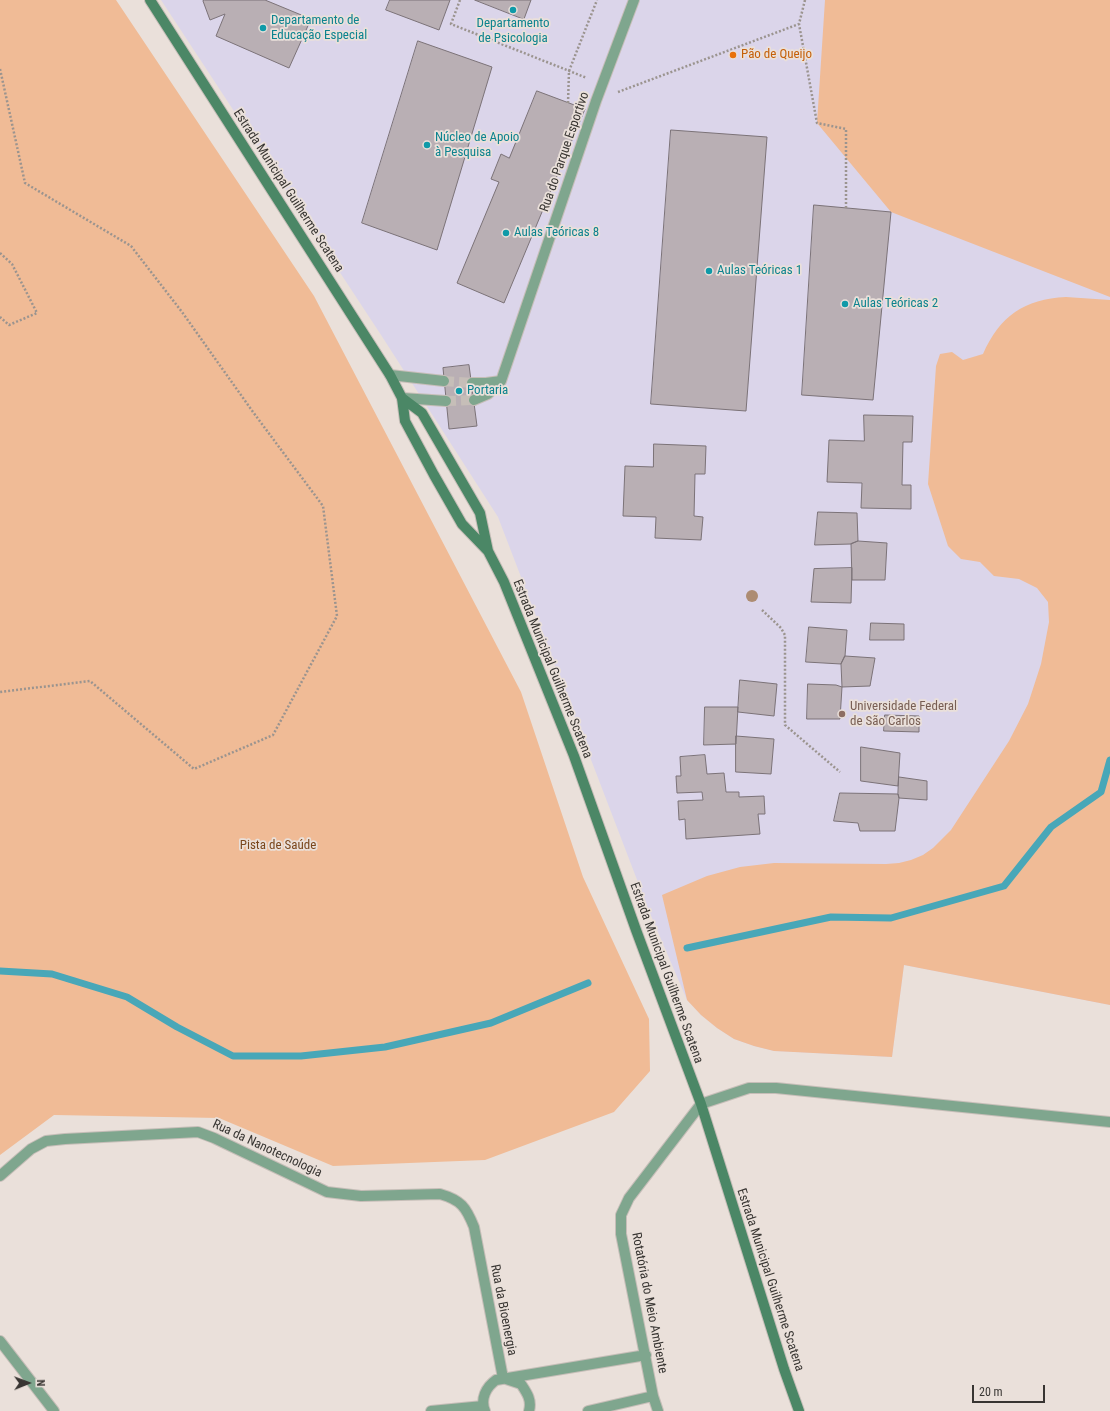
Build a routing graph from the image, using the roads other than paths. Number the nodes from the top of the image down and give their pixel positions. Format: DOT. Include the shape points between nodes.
graph roads {
  1 [pos="150,0"];
  2 [pos="634,0"];
  3 [pos="390,375"];
  4 [pos="444,381"];
  5 [pos="501,381"];
  6 [pos="472,383"];
  7 [pos="402,398"];
  8 [pos="446,400"];
  9 [pos="474,400"];
  10 [pos="488,551"];
  11 [pos="701,1104"];
  12 [pos="1110,1122"];
  13 [pos="0,1176"];
  14 [pos="460,1202"];
  15 [pos="0,1341"];
  16 [pos="646,1355"];
  17 [pos="503,1378"];
  18 [pos="653,1396"];
  19 [pos="484,1409"];
  20 [pos="54,1411"];
  21 [pos="430,1411"];
  22 [pos="529,1411"];
  23 [pos="588,1411"];
  24 [pos="658,1411"];
  25 [pos="799,1411"];
  1 -- 3 [label="main road, Estrada Municipal Guilherme Scatena"];
  2 -- 5 [label="street, Rua do Parque Esportivo" via="596,101"];
  3 -- 4 [label="street"];
  3 -- 7 [label="main road, Estrada Municipal Guilherme Scatena"];
  5 -- 6 [label="street"];
  5 -- 9 [label="street, Rua do Parque Esportivo" via="488,394"];
  7 -- 8 [label="street"];
  7 -- 10 [label="main road, Estrada Municipal Guilherme Scatena" via="405,421 462,524"];
  7 -- 10 [label="main road, Estrada Municipal Guilherme Scatena" via="422,413 469,494 480,514"];
  10 -- 11 [label="main road, Estrada Municipal Guilherme Scatena" via="504,582 574,756"];
  11 -- 12 [label="street" via="749,1088 776,1088"];
  11 -- 16 [label="street, Rotatória do Meio Ambiente" via="629,1198 621,1215 621,1234"];
  11 -- 25 [label="main road, Estrada Municipal Guilherme Scatena"];
  13 -- 14 [label="street, Rua da Nanotecnologia" via="31,1149 46,1141 198,1132 220,1140 327,1192 361,1196 440,1194"];
  14 -- 17 [label="street, Rua da Bioenergia" via="474,1227"];
  15 -- 20 [label="street"];
  16 -- 17 [label="street"];
  16 -- 18 [label="street, Rotatória do Meio Ambiente"];
  17 -- 19 [label="street" via="489,1385"];
  17 -- 22 [label="street" via="521,1384 531,1404"];
  18 -- 23 [label="street"];
  18 -- 24 [label="street, Rotatória do Meio Ambiente"];
  19 -- 21 [label="street"];
}
